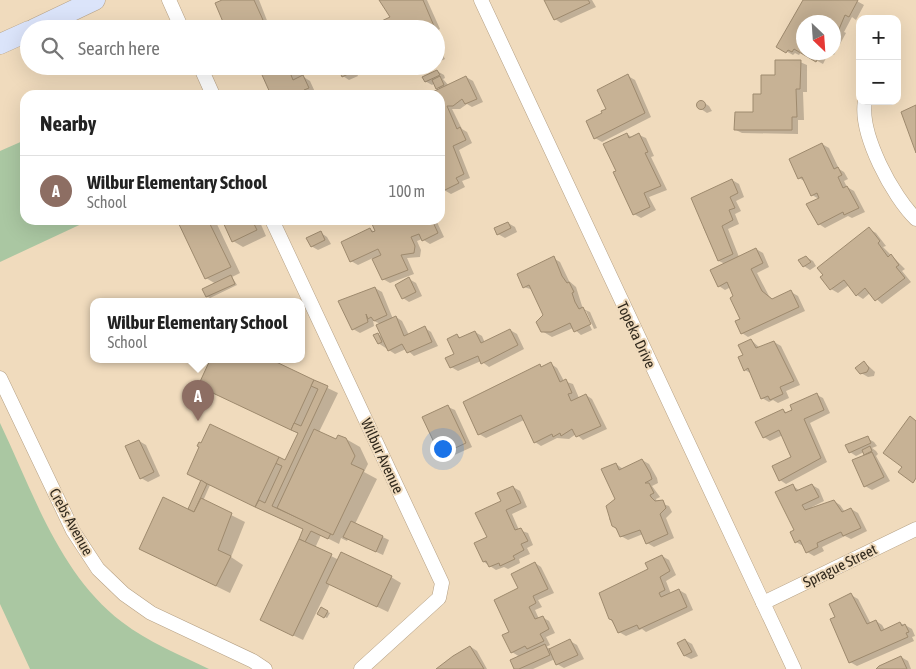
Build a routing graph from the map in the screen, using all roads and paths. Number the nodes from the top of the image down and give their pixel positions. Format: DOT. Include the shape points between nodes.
graph roads {
  1 [pos="95,0"];
  2 [pos="168,0"];
  3 [pos="481,0"];
  4 [pos="53,20"];
  5 [pos="178,20"];
  6 [pos="20,35"];
  7 [pos="0,44"];
  8 [pos="204,75"];
  9 [pos="211,90"];
  10 [pos="865,105"];
  11 [pos="916,219"];
  12 [pos="274,225"];
  13 [pos="0,378"];
  14 [pos="916,529"];
  15 [pos="763,603"];
  16 [pos="265,669"];
  17 [pos="361,669"];
  18 [pos="794,669"];
  1 -- 4 [label="main road"];
  2 -- 5 [label="street"];
  3 -- 15 [label="street, Topeka Drive"];
  6 -- 7 [label="main road"];
  8 -- 9 [label="street"];
  10 -- 11 [label="street" via="867,130 877,158 905,208"];
  12 -- 17 [label="street, Wilbur Avenue" via="442,583 439,598"];
  13 -- 16 [label="street, Crebs Avenue" via="73,532 98,569 124,594 151,613"];
  14 -- 15 [label="street, Sprague Street"];
  15 -- 18 [label="street, Topeka Drive"];
}
